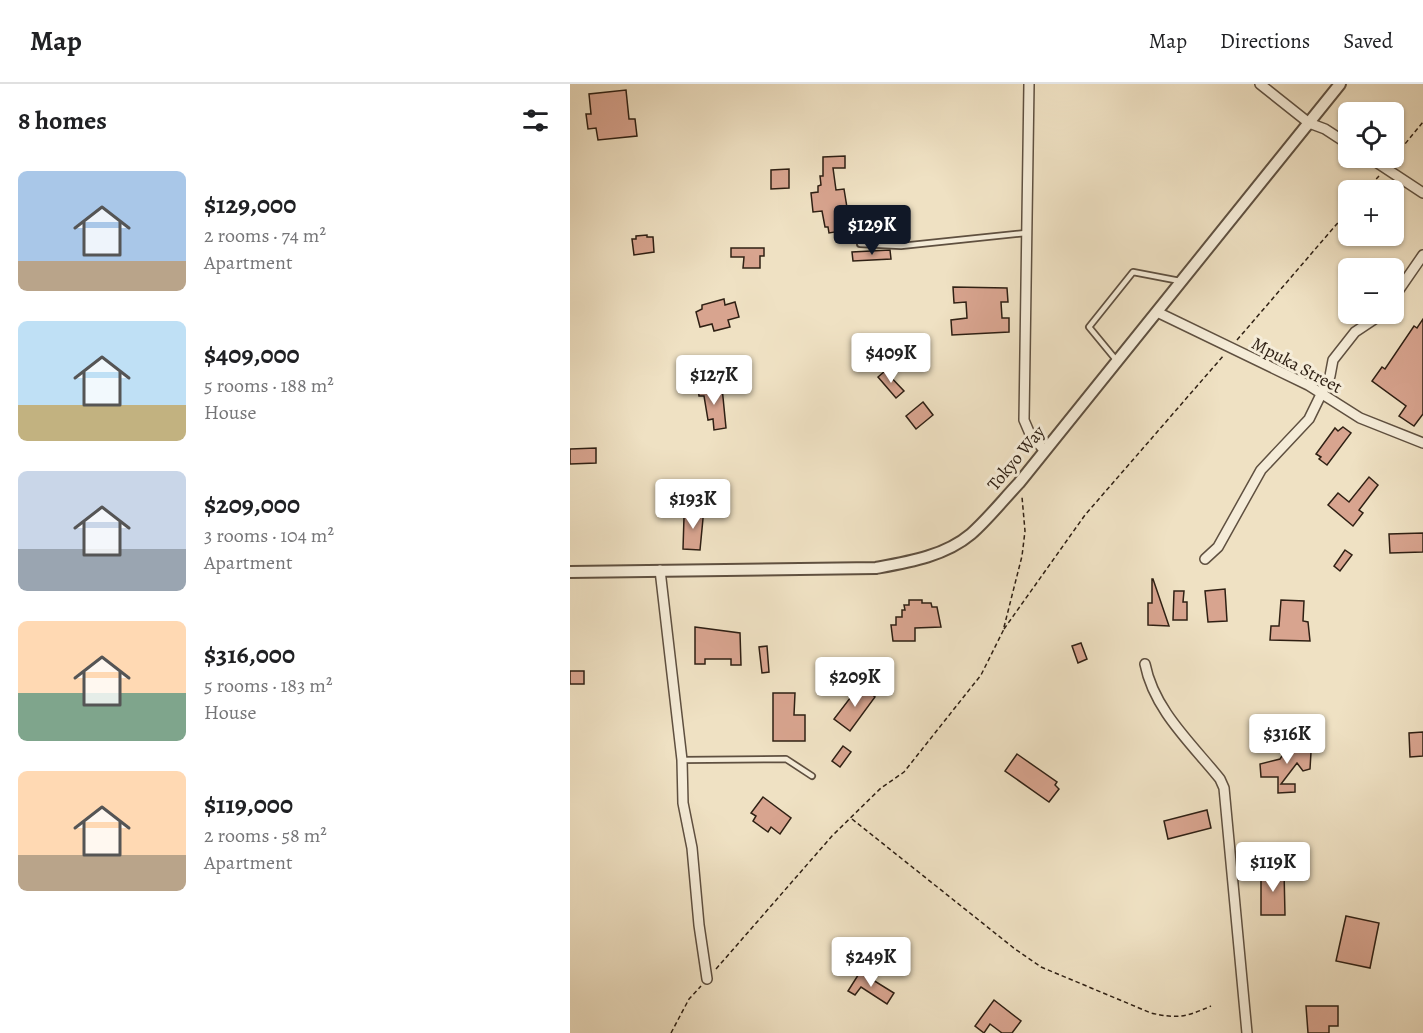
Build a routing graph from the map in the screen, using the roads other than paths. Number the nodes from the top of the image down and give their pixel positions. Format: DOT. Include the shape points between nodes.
graph roads {
  1 [pos="1029,84"];
  2 [pos="1260,84"];
  3 [pos="1340,84"];
  4 [pos="1309,123"];
  5 [pos="1338,138"];
  6 [pos="1385,168"];
  7 [pos="1423,193"];
  8 [pos="1026,233"];
  9 [pos="860,244"];
  10 [pos="1423,255"];
  11 [pos="1180,281"];
  12 [pos="1404,283"];
  13 [pos="1157,312"];
  14 [pos="1367,324"];
  15 [pos="1117,361"];
  16 [pos="1321,393"];
  17 [pos="1423,443"];
  18 [pos="1045,452"];
  19 [pos="1205,559"];
  20 [pos="660,570"];
  21 [pos="570,572"];
  22 [pos="1145,664"];
  23 [pos="682,759"];
  24 [pos="812,776"];
  25 [pos="707,979"];
  26 [pos="1246,1033"];
  1 -- 8 [label="street"];
  2 -- 4 [label="street"];
  3 -- 4 [label="street, Tokyo Way"];
  4 -- 5 [label="street"];
  4 -- 11 [label="street, Tokyo Way"];
  6 -- 7 [label="street"];
  8 -- 9 [label="lane" via="901,246"];
  8 -- 18 [label="street" via="1024,420"];
  10 -- 12 [label="street"];
  11 -- 13 [label="street, Tokyo Way"];
  11 -- 15 [label="lane" via="1133,272 1125,281 1089,327"];
  13 -- 15 [label="street, Tokyo Way"];
  13 -- 16 [label="street, Mpuka Street"];
  14 -- 16 [label="street" via="1355,332 1333,360"];
  15 -- 18 [label="street, Tokyo Way"];
  16 -- 17 [label="street, Mpuka Street" via="1360,418"];
  16 -- 19 [label="street" via="1303,427 1261,470 1218,547"];
  18 -- 20 [label="street, Tokyo Way" via="970,534 919,560 876,568"];
  20 -- 21 [label="street, Tokyo Way"];
  20 -- 23 [label="street"];
  22 -- 26 [label="street" via="1163,709 1224,788"];
  23 -- 24 [label="lane" via="786,759"];
  23 -- 25 [label="street" via="683,803"];
}
